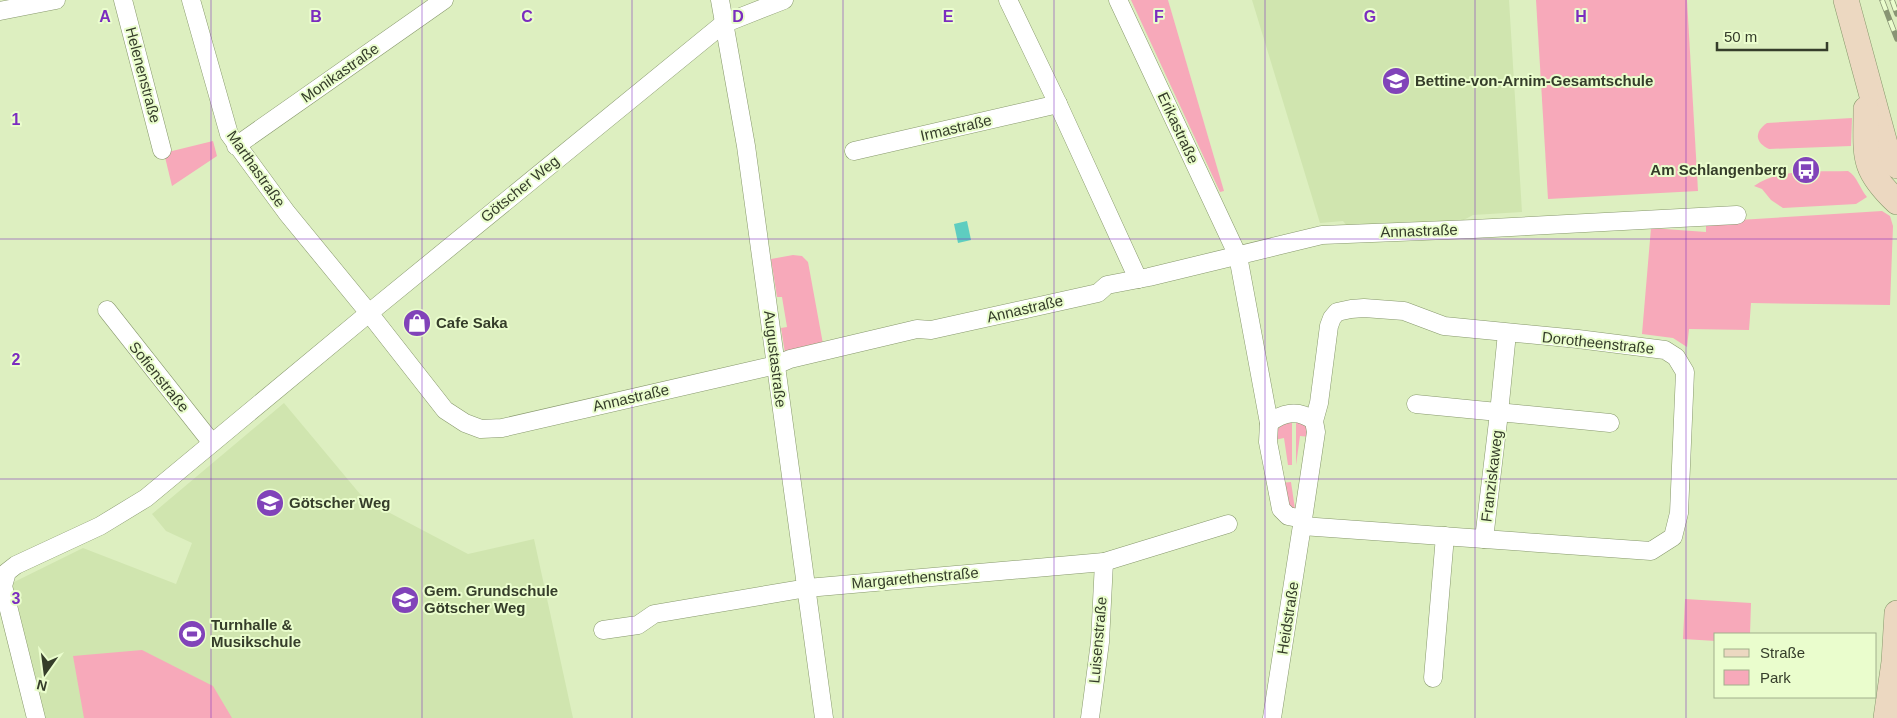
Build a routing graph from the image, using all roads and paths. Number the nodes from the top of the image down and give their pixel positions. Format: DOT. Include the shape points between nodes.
graph roads {
  1 [pos="56,0"];
  2 [pos="123,0"];
  3 [pos="191,0"];
  4 [pos="444,0"];
  5 [pos="720,0"];
  6 [pos="784,0"];
  7 [pos="1008,0"];
  8 [pos="1118,0"];
  9 [pos="1846,0"];
  10 [pos="0,11"];
  11 [pos="724,24"];
  12 [pos="1866,74"];
  13 [pos="1058,104"];
  14 [pos="236,146"];
  15 [pos="162,150"];
  16 [pos="854,151"];
  17 [pos="1897,166"];
  18 [pos="1897,202"];
  19 [pos="1737,215"];
  20 [pos="1238,256"];
  21 [pos="1138,279"];
  22 [pos="107,310"];
  23 [pos="369,312"];
  24 [pos="1507,334"];
  25 [pos="776,365"];
  26 [pos="1416,404"];
  27 [pos="1499,413"];
  28 [pos="1314,421"];
  29 [pos="1610,422"];
  30 [pos="1269,423"];
  31 [pos="212,442"];
  32 [pos="1302,522"];
  33 [pos="1228,524"];
  34 [pos="1445,536"];
  35 [pos="1484,539"];
  36 [pos="1104,562"];
  37 [pos="807,588"];
  38 [pos="1897,613"];
  39 [pos="603,630"];
  40 [pos="1433,678"];
  41 [pos="36,718"];
  42 [pos="824,718"];
  43 [pos="1090,718"];
  44 [pos="1272,718"];
  45 [pos="1886,718"];
  1 -- 10 [label="street"];
  2 -- 15 [label="street, Helenenstraße"];
  3 -- 14 [label="street, Marthastraße" via="229,134"];
  4 -- 14 [label="street, Monikastraße"];
  5 -- 11 [label="street, Augustastraße"];
  6 -- 11 [label="street, Götscher Weg"];
  7 -- 13 [label="street"];
  8 -- 20 [label="street, Erikastraße"];
  9 -- 12 [label="main road"];
  11 -- 23 [label="street, Götscher Weg"];
  11 -- 25 [label="street, Augustastraße" via="746,146"];
  12 -- 17 [label="main road" via="1887,151"];
  12 -- 18 [label="main road" via="1866,155 1871,172"];
  13 -- 16 [label="street, Irmastraße"];
  13 -- 21 [label="street"];
  14 -- 23 [label="street, Marthastraße"];
  19 -- 20 [label="street, Annastraße" via="1322,235"];
  20 -- 21 [label="street, Annastraße"];
  20 -- 30 [label="street"];
  21 -- 25 [label="street, Annastraße" via="1107,285 1098,293 931,330 881,337 790,358"];
  22 -- 31 [label="street, Sofienstraße"];
  23 -- 25 [label="street, Annastraße" via="445,410 465,424 481,429 502,428"];
  23 -- 31 [label="street, Götscher Weg"];
  24 -- 27 [label="street, Franziskaweg"];
  24 -- 28 [label="street, Dorotheenstraße" via="1444,326 1404,312 1364,308 1337,312 1326,335"];
  24 -- 35 [label="street, Dorotheenstraße" via="1647,347 1665,350 1676,357 1685,372 1679,513 1673,537 1651,551"];
  25 -- 37 [label="street, Augustastraße"];
  26 -- 27 [label="street, Franziskaweg"];
  27 -- 29 [label="street, Franziskaweg"];
  27 -- 35 [label="street, Franziskaweg"];
  28 -- 30 [label="street" via="1305,414 1294,413 1278,416"];
  28 -- 32 [label="street, Heidstraße" via="1316,432"];
  30 -- 32 [label="street" via="1268,442 1281,509"];
  31 -- 41 [label="street, Götscher Weg" via="146,498 100,526 7,572 3,586"];
  32 -- 34 [label="street, Dorotheenstraße"];
  32 -- 44 [label="street, Heidstraße"];
  33 -- 36 [label="street, Margarethenstraße"];
  34 -- 35 [label="street, Dorotheenstraße"];
  34 -- 40 [label="street"];
  36 -- 37 [label="street, Margarethenstraße"];
  36 -- 43 [label="street, Luisenstraße" via="1100,642"];
  37 -- 39 [label="street, Margarethenstraße" via="654,614 638,625"];
  37 -- 42 [label="street, Augustastraße"];
  38 -- 45 [label="main road"];
}
